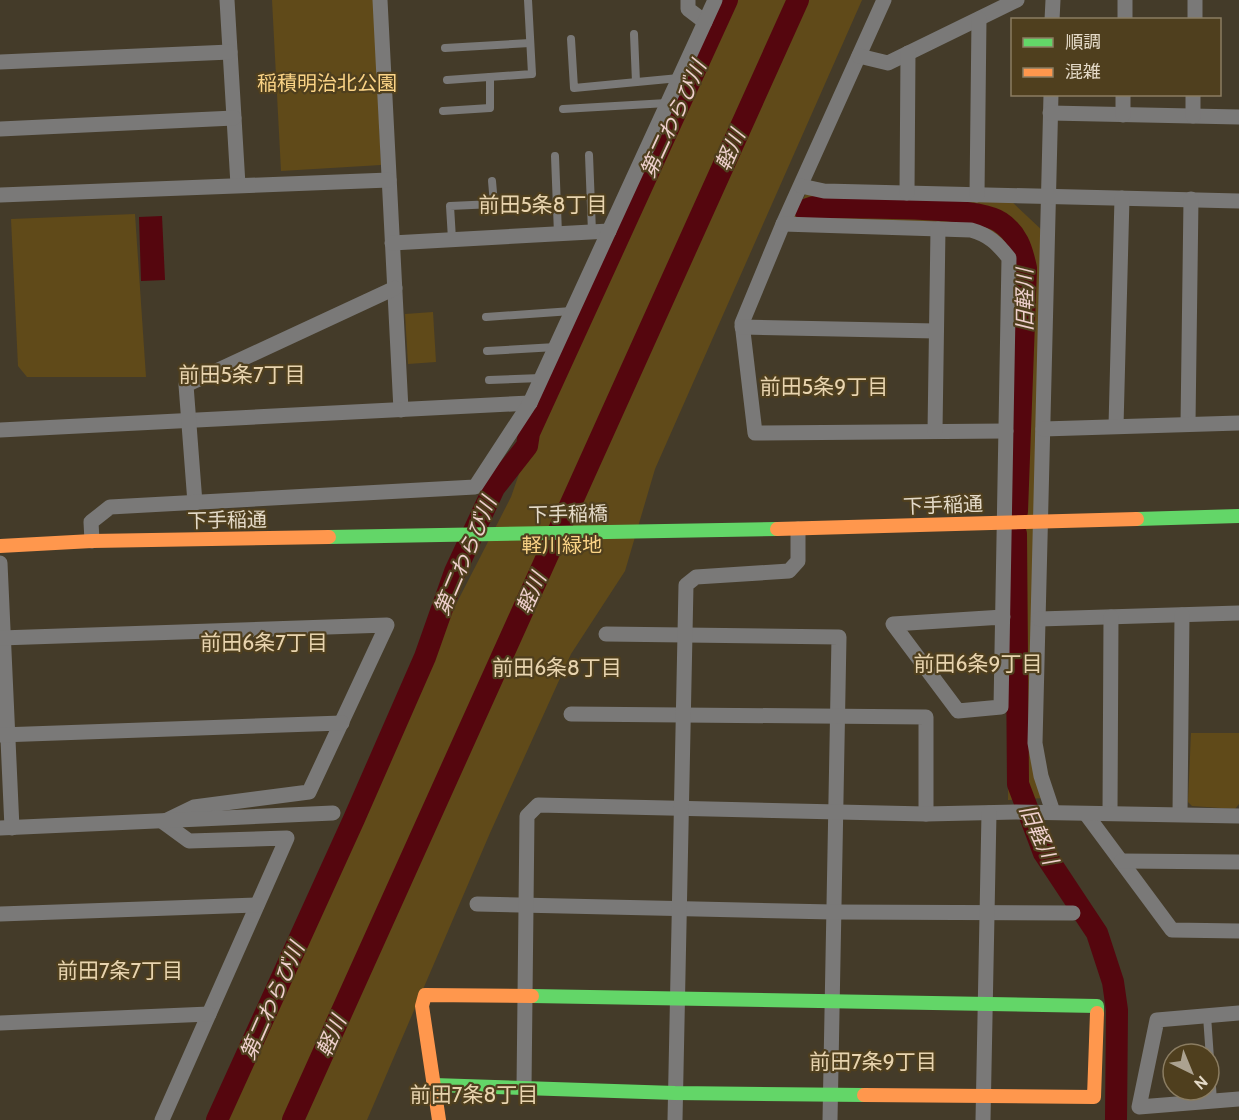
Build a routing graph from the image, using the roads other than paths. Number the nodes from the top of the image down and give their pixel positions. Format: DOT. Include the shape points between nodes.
graph roads {
  1 [pos="227,0"];
  2 [pos="380,0"];
  3 [pos="528,0"];
  4 [pos="688,0"];
  5 [pos="715,0"];
  6 [pos="884,0"];
  7 [pos="1017,0"];
  8 [pos="1053,0"];
  9 [pos="1125,0"];
  10 [pos="1195,0"];
  11 [pos="979,18"];
  12 [pos="1052,18"];
  13 [pos="1125,18"];
  14 [pos="1195,18"];
  15 [pos="705,22"];
  16 [pos="634,34"];
  17 [pos="571,39"];
  18 [pos="531,43"];
  19 [pos="445,48"];
  20 [pos="230,52"];
  21 [pos="908,52"];
  22 [pos="859,56"];
  23 [pos="0,62"];
  24 [pos="490,77"];
  25 [pos="679,78"];
  26 [pos="447,80"];
  27 [pos="636,82"];
  28 [pos="1051,96"];
  29 [pos="1124,96"];
  30 [pos="1193,96"];
  31 [pos="668,103"];
  32 [pos="563,110"];
  33 [pos="444,111"];
  34 [pos="1050,113"];
  35 [pos="1123,115"];
  36 [pos="1193,116"];
  37 [pos="1239,117"];
  38 [pos="234,118"];
  39 [pos="0,129"];
  40 [pos="588,155"];
  41 [pos="555,156"];
  42 [pos="389,180"];
  43 [pos="492,181"];
  44 [pos="238,185"];
  45 [pos="801,186"];
  46 [pos="908,193"];
  47 [pos="0,195"];
  48 [pos="977,195"];
  49 [pos="1048,196"];
  50 [pos="1122,198"];
  51 [pos="1191,200"];
  52 [pos="1239,201"];
  53 [pos="783,224"];
  54 [pos="938,229"];
  55 [pos="609,231"];
  56 [pos="592,232"];
  57 [pos="558,234"];
  58 [pos="452,239"];
  59 [pos="392,243"];
  60 [pos="395,288"];
  61 [pos="572,310"];
  62 [pos="486,317"];
  63 [pos="742,327"];
  64 [pos="936,331"];
  65 [pos="556,347"];
  66 [pos="487,351"];
  67 [pos="542,378"];
  68 [pos="489,380"];
  69 [pos="530,403"];
  70 [pos="401,410"];
  71 [pos="190,420"];
  72 [pos="1239,423"];
  73 [pos="1188,424"];
  74 [pos="1116,426"];
  75 [pos="1043,429"];
  76 [pos="0,430"];
  77 [pos="935,431"];
  78 [pos="1006,431"];
  79 [pos="195,503"];
  80 [pos="1239,516"];
  81 [pos="1041,522"];
  82 [pos="1004,523"];
  83 [pos="798,529"];
  84 [pos="647,532"];
  85 [pos="454,535"];
  86 [pos="92,542"];
  87 [pos="0,546"];
  88 [pos="0,563"];
  89 [pos="1239,613"];
  90 [pos="1182,615"];
  91 [pos="1002,617"];
  92 [pos="1111,617"];
  93 [pos="1038,619"];
  94 [pos="684,633"];
  95 [pos="606,634"];
  96 [pos="1,638"];
  97 [pos="682,713"];
  98 [pos="571,714"];
  99 [pos="838,718"];
  100 [pos="342,723"];
  101 [pos="3,734"];
  102 [pos="681,809"];
  103 [pos="835,811"];
  104 [pos="1048,812"];
  105 [pos="333,813"];
  106 [pos="989,813"];
  107 [pos="1110,813"];
  108 [pos="926,814"];
  109 [pos="1086,814"];
  110 [pos="1180,814"];
  111 [pos="1239,816"];
  112 [pos="163,822"];
  113 [pos="6,828"];
  114 [pos="1120,861"];
  115 [pos="1239,862"];
  116 [pos="477,904"];
  117 [pos="257,905"];
  118 [pos="526,906"];
  119 [pos="679,910"];
  120 [pos="833,912"];
  121 [pos="988,912"];
  122 [pos="1073,913"];
  123 [pos="0,914"];
  124 [pos="1239,931"];
  125 [pos="525,996"];
  126 [pos="677,997"];
  127 [pos="831,1001"];
  128 [pos="986,1002"];
  129 [pos="1239,1013"];
  130 [pos="209,1014"];
  131 [pos="1207,1016"];
  132 [pos="0,1023"];
  133 [pos="1209,1042"];
  134 [pos="434,1085"];
  135 [pos="524,1088"];
  136 [pos="675,1093"];
  137 [pos="830,1093"];
  138 [pos="984,1096"];
  139 [pos="1239,1099"];
  140 [pos="1221,1100"];
  141 [pos="1201,1102"];
  142 [pos="162,1120"];
  143 [pos="439,1120"];
  144 [pos="675,1120"];
  145 [pos="830,1120"];
  146 [pos="984,1120"];
  1 -- 20 [label="street"];
  2 -- 42 [label="street"];
  3 -- 18 [label="lane"];
  4 -- 15 [label="street" via="688,9"];
  5 -- 15 [label="street"];
  6 -- 22 [label="street"];
  7 -- 11 [label="street"];
  8 -- 12 [label="street"];
  9 -- 13 [label="street"];
  10 -- 14 [label="street"];
  11 -- 21 [label="street"];
  11 -- 48 [label="street"];
  15 -- 25 [label="street"];
  16 -- 27 [label="lane"];
  17 -- 27 [label="lane" via="574,88"];
  18 -- 19 [label="lane"];
  18 -- 24 [label="lane" via="532,74"];
  20 -- 23 [label="street"];
  20 -- 38 [label="street"];
  21 -- 22 [label="street" via="888,63"];
  21 -- 46 [label="street"];
  22 -- 45 [label="street"];
  24 -- 26 [label="lane"];
  24 -- 33 [label="lane" via="490,108"];
  25 -- 27 [label="lane"];
  25 -- 31 [label="street"];
  28 -- 34 [label="street"];
  29 -- 35 [label="street"];
  30 -- 36 [label="street"];
  31 -- 32 [label="lane"];
  31 -- 55 [label="street"];
  34 -- 35 [label="street"];
  34 -- 49 [label="street"];
  35 -- 36 [label="street"];
  36 -- 37 [label="street"];
  38 -- 39 [label="street"];
  38 -- 44 [label="street"];
  40 -- 56 [label="lane"];
  41 -- 57 [label="lane"];
  42 -- 44 [label="street"];
  42 -- 59 [label="street"];
  43 -- 58 [label="lane" via="494,204 450,206"];
  44 -- 47 [label="street"];
  45 -- 46 [label="street" via="825,191"];
  45 -- 53 [label="street"];
  46 -- 48 [label="street"];
  48 -- 49 [label="street"];
  49 -- 50 [label="street"];
  49 -- 75 [label="street"];
  50 -- 51 [label="street"];
  50 -- 74 [label="street"];
  51 -- 52 [label="street"];
  51 -- 73 [label="street"];
  53 -- 54 [label="street"];
  53 -- 63 [label="street"];
  54 -- 64 [label="street"];
  54 -- 78 [label="street" via="986,234 1009,258"];
  55 -- 56 [label="street"];
  55 -- 61 [label="street"];
  56 -- 57 [label="street"];
  57 -- 58 [label="street"];
  58 -- 59 [label="street"];
  59 -- 60 [label="street"];
  60 -- 70 [label="street"];
  60 -- 71 [label="street" via="186,386"];
  61 -- 62 [label="lane"];
  61 -- 65 [label="street"];
  63 -- 64 [label="street"];
  63 -- 77 [label="street" via="755,433"];
  64 -- 77 [label="street"];
  65 -- 66 [label="lane"];
  65 -- 67 [label="street"];
  67 -- 68 [label="lane"];
  67 -- 69 [label="street"];
  69 -- 70 [label="street"];
  69 -- 79 [label="street" via="475,487"];
  70 -- 71 [label="street"];
  71 -- 76 [label="street"];
  71 -- 79 [label="street"];
  72 -- 73 [label="street"];
  73 -- 74 [label="street"];
  74 -- 75 [label="street"];
  75 -- 81 [label="street"];
  77 -- 78 [label="street"];
  78 -- 82 [label="street"];
  79 -- 86 [label="street" via="110,507 91,522"];
  80 -- 81 [label="street, 下手稲通"];
  81 -- 82 [label="street, 下手稲通"];
  81 -- 93 [label="street"];
  82 -- 83 [label="street, 下手稲通"];
  82 -- 91 [label="street"];
  83 -- 84 [label="street, 下手稲通"];
  83 -- 94 [label="street" via="798,561 789,571 696,576 686,585"];
  84 -- 85 [label="street, 下手稲橋"];
  85 -- 86 [label="street, 下手稲通"];
  86 -- 87 [label="street, 下手稲通"];
  88 -- 96 [label="street"];
  89 -- 90 [label="street"];
  90 -- 92 [label="street"];
  90 -- 110 [label="street"];
  91 -- 91 [label="street" via="1001,707 958,711 893,624"];
  92 -- 93 [label="street"];
  92 -- 107 [label="street"];
  93 -- 104 [label="street" via="1035,743"];
  94 -- 95 [label="street"];
  94 -- 97 [label="street"];
  94 -- 99 [label="street" via="839,637"];
  96 -- 100 [label="street" via="387,625"];
  96 -- 101 [label="street"];
  97 -- 98 [label="street"];
  97 -- 99 [label="street"];
  97 -- 102 [label="street"];
  99 -- 103 [label="street"];
  99 -- 108 [label="street" via="926,717"];
  100 -- 101 [label="street"];
  100 -- 112 [label="street" via="309,792 194,807"];
  101 -- 113 [label="street"];
  102 -- 103 [label="street"];
  102 -- 118 [label="street" via="538,806 527,816"];
  102 -- 119 [label="street"];
  103 -- 108 [label="street"];
  103 -- 120 [label="street"];
  104 -- 106 [label="street"];
  104 -- 109 [label="street"];
  105 -- 112 [label="street"];
  106 -- 108 [label="street"];
  106 -- 121 [label="street"];
  107 -- 109 [label="street"];
  107 -- 110 [label="street"];
  109 -- 114 [label="street"];
  110 -- 111 [label="street"];
  112 -- 113 [label="street"];
  112 -- 117 [label="street" via="189,841 287,838"];
  114 -- 115 [label="street"];
  114 -- 124 [label="street" via="1172,930"];
  116 -- 118 [label="street"];
  117 -- 123 [label="street"];
  117 -- 130 [label="street"];
  118 -- 119 [label="street"];
  118 -- 125 [label="street"];
  119 -- 120 [label="street"];
  119 -- 126 [label="street"];
  120 -- 121 [label="street"];
  120 -- 127 [label="street"];
  121 -- 122 [label="street"];
  121 -- 128 [label="street"];
  125 -- 126 [label="street"];
  125 -- 134 [label="street" via="425,995 422,1006"];
  125 -- 135 [label="street"];
  126 -- 127 [label="street"];
  126 -- 136 [label="street"];
  127 -- 128 [label="street"];
  127 -- 137 [label="street"];
  128 -- 138 [label="street"];
  128 -- 138 [label="street" via="1097,1006 1094,1097"];
  129 -- 131 [label="street"];
  130 -- 132 [label="street"];
  130 -- 142 [label="street"];
  131 -- 133 [label="lane"];
  131 -- 141 [label="street" via="1157,1020 1139,1107"];
  134 -- 135 [label="street"];
  134 -- 143 [label="street"];
  135 -- 136 [label="street"];
  136 -- 137 [label="street"];
  136 -- 144 [label="street"];
  137 -- 138 [label="street"];
  137 -- 145 [label="street"];
  138 -- 146 [label="street"];
  139 -- 140 [label="street"];
}
